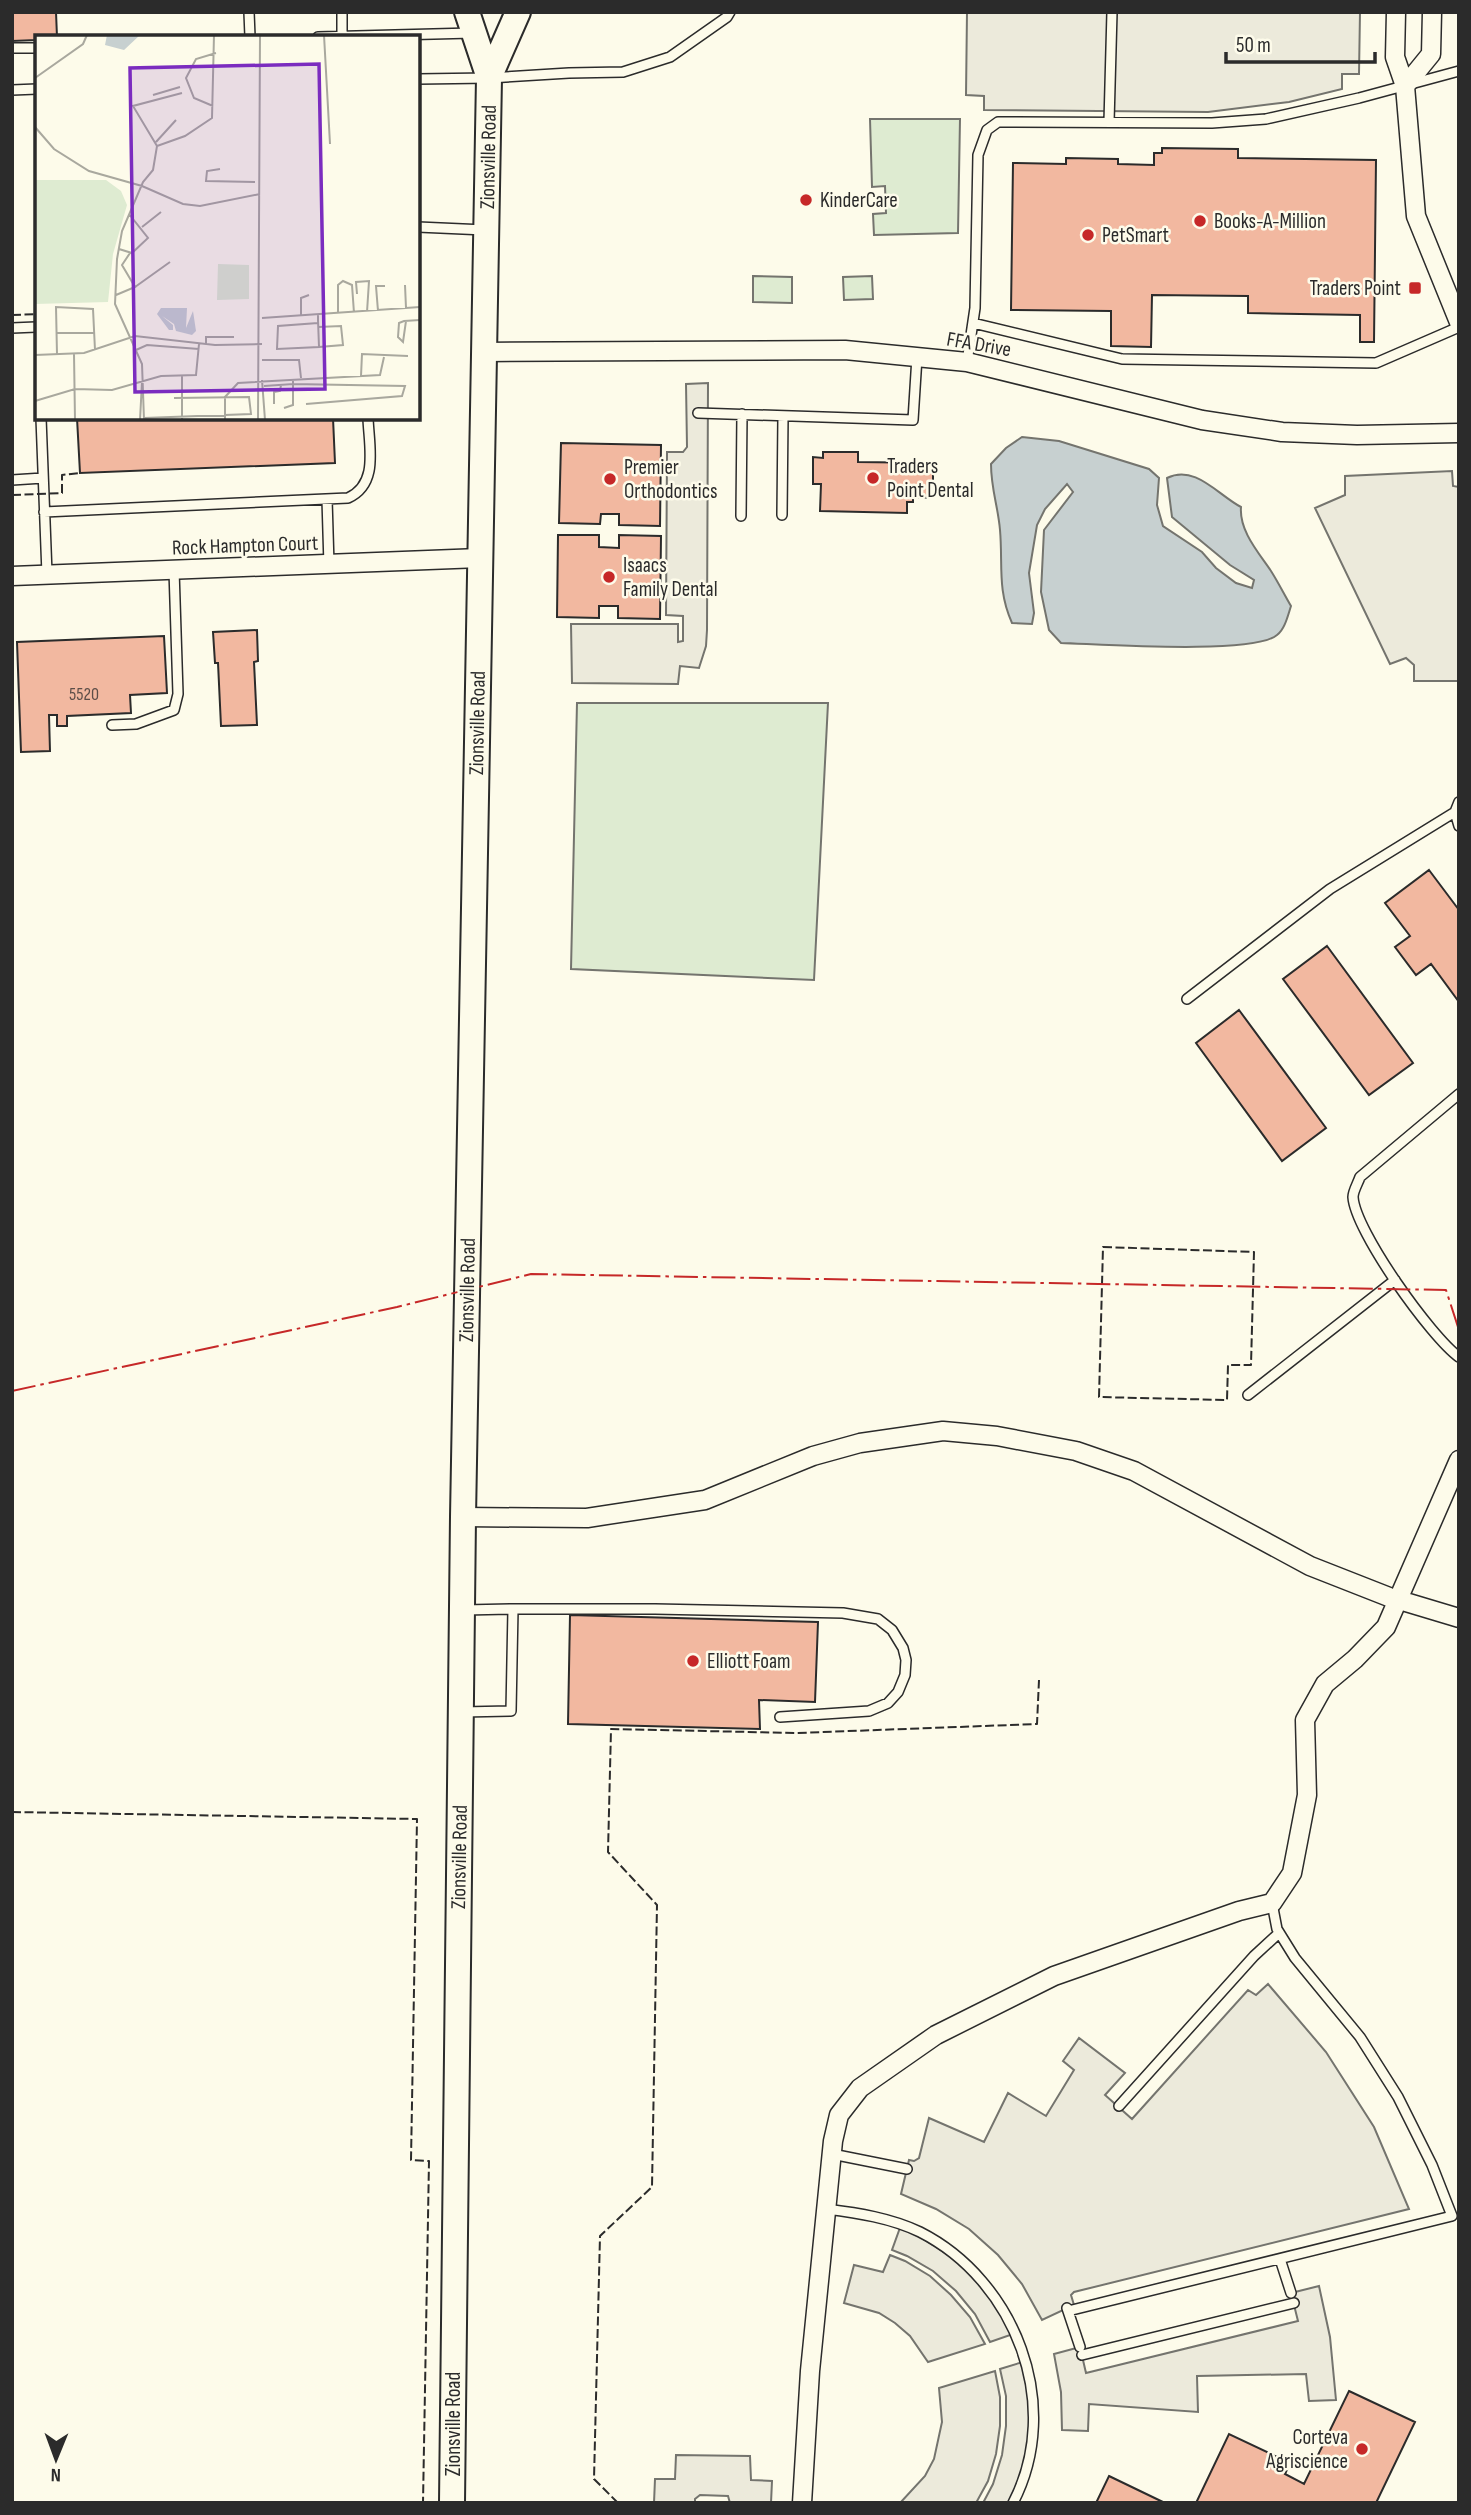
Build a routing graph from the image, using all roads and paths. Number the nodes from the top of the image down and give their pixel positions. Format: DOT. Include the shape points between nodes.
graph roads {
  1 [pos="249,12"];
  2 [pos="342,12"];
  3 [pos="518,12"];
  4 [pos="730,12"];
  5 [pos="1112,12"];
  6 [pos="1396,12"];
  7 [pos="1432,12"];
  8 [pos="470,23"];
  9 [pos="250,35"];
  10 [pos="342,35"];
  11 [pos="12,48"];
  12 [pos="35,48"];
  13 [pos="1459,71"];
  14 [pos="489,78"];
  15 [pos="420,79"];
  16 [pos="1405,86"];
  17 [pos="35,89"];
  18 [pos="12,90"];
  19 [pos="1109,122"];
  20 [pos="420,227"];
  21 [pos="486,230"];
  22 [pos="973,323"];
  23 [pos="1459,325"];
  24 [pos="35,327"];
  25 [pos="12,328"];
  26 [pos="485,352"];
  27 [pos="917,357"];
  28 [pos="967,362"];
  29 [pos="698,413"];
  30 [pos="742,414"];
  31 [pos="783,416"];
  32 [pos="41,420"];
  33 [pos="368,420"];
  34 [pos="1459,433"];
  35 [pos="43,478"];
  36 [pos="12,480"];
  37 [pos="327,499"];
  38 [pos="44,512"];
  39 [pos="782,515"];
  40 [pos="741,516"];
  41 [pos="480,558"];
  42 [pos="329,565"];
  43 [pos="174,570"];
  44 [pos="47,574"];
  45 [pos="12,576"];
  46 [pos="112,726"];
  47 [pos="1459,802"];
  48 [pos="1455,812"];
  49 [pos="1459,826"];
  50 [pos="1187,999"];
  51 [pos="1459,1094"];
  52 [pos="1395,1280"];
  53 [pos="1459,1357"];
  54 [pos="1248,1395"];
  55 [pos="1459,1460"];
  56 [pos="463,1517"];
  57 [pos="1398,1599"];
  58 [pos="462,1609"];
  59 [pos="513,1609"];
  60 [pos="1459,1618"];
  61 [pos="461,1712"];
  62 [pos="780,1717"];
  63 [pos="1272,1903"];
  64 [pos="1279,1933"];
  65 [pos="1119,2106"];
  66 [pos="832,2154"];
  67 [pos="907,2169"];
  68 [pos="826,2208"];
  69 [pos="1280,2259"];
  70 [pos="452,2503"];
  71 [pos="802,2503"];
  72 [pos="1013,2503"];
  1 -- 9 [label="lane"];
  2 -- 10 [label="lane"];
  3 -- 14 [label="main road, Zionsville Road"];
  4 -- 14 [label="lane" via="670,57 623,72"];
  5 -- 19 [label="lane"];
  6 -- 16 [label="street" via="1395,57"];
  7 -- 16 [label="street" via="1431,54"];
  8 -- 10 [label="lane"];
  8 -- 14 [label="main road, Zionsville Road"];
  11 -- 12 [label="lane"];
  13 -- 16 [label="lane"];
  14 -- 15 [label="lane"];
  14 -- 21 [label="main road, Zionsville Road"];
  16 -- 19 [label="lane" via="1266,119"];
  16 -- 23 [label="street" via="1416,216"];
  17 -- 18 [label="lane"];
  19 -- 22 [label="lane" via="998,122 987,130 978,155"];
  20 -- 21 [label="lane"];
  21 -- 26 [label="main road, Zionsville Road"];
  22 -- 23 [label="lane" via="1122,359 1376,363"];
  22 -- 28 [label="lane"];
  24 -- 25 [label="lane"];
  26 -- 27 [label="street, FFA Drive" via="845,350"];
  26 -- 41 [label="main road, Zionsville Road"];
  27 -- 28 [label="street, FFA Drive"];
  27 -- 31 [label="lane" via="914,420"];
  28 -- 34 [label="street, FFA Drive" via="1202,420 1282,432"];
  29 -- 30 [label="lane"];
  30 -- 31 [label="lane"];
  30 -- 40 [label="lane"];
  31 -- 39 [label="lane"];
  32 -- 35 [label="lane"];
  33 -- 37 [label="lane" via="368,482 359,494"];
  35 -- 36 [label="lane"];
  35 -- 38 [label="lane"];
  37 -- 38 [label="lane"];
  37 -- 42 [label="lane"];
  38 -- 44 [label="lane"];
  41 -- 42 [label="street, Rock Hampton Court"];
  41 -- 56 [label="main road, Zionsville Road"];
  42 -- 43 [label="street, Rock Hampton Court"];
  43 -- 44 [label="street, Rock Hampton Court"];
  43 -- 46 [label="lane" via="178,695 174,710 136,724"];
  44 -- 45 [label="street, Rock Hampton Court"];
  47 -- 48 [label="lane"];
  48 -- 49 [label="lane"];
  48 -- 50 [label="lane" via="1331,889"];
  51 -- 52 [label="lane" via="1360,1177 1353,1196 1360,1220"];
  52 -- 53 [label="lane" via="1414,1310"];
  52 -- 54 [label="lane"];
  55 -- 57 [label="street"];
  56 -- 57 [label="street" via="587,1518 705,1500 814,1456 860,1443 943,1431 1076,1451 1134,1471 1310,1566"];
  56 -- 58 [label="main road, Zionsville Road"];
  57 -- 60 [label="street"];
  57 -- 63 [label="street" via="1386,1627 1325,1684 1305,1720 1307,1795 1292,1873"];
  58 -- 59 [label="lane"];
  58 -- 61 [label="main road, Zionsville Road"];
  59 -- 61 [label="lane" via="512,1711"];
  59 -- 62 [label="lane" via="843,1613 878,1619 892,1630 906,1660 898,1692 888,1703 869,1711"];
  61 -- 70 [label="main road, Zionsville Road"];
  63 -- 64 [label="lane"];
  63 -- 66 [label="street" via="1054,1976 936,2035 860,2088 839,2115"];
  64 -- 65 [label="lane"];
  64 -- 69 [label="lane" via="1360,2037 1398,2096 1451,2216"];
  66 -- 67 [label="lane"];
  66 -- 68 [label="street"];
  68 -- 71 [label="street"];
  68 -- 72 [label="lane" via="887,2220 919,2232 958,2257 997,2298 1014,2328 1032,2393 1028,2461"];
  69 -- 69 [label="lane" via="1293,2298 1081,2351 1067,2310"];
}
